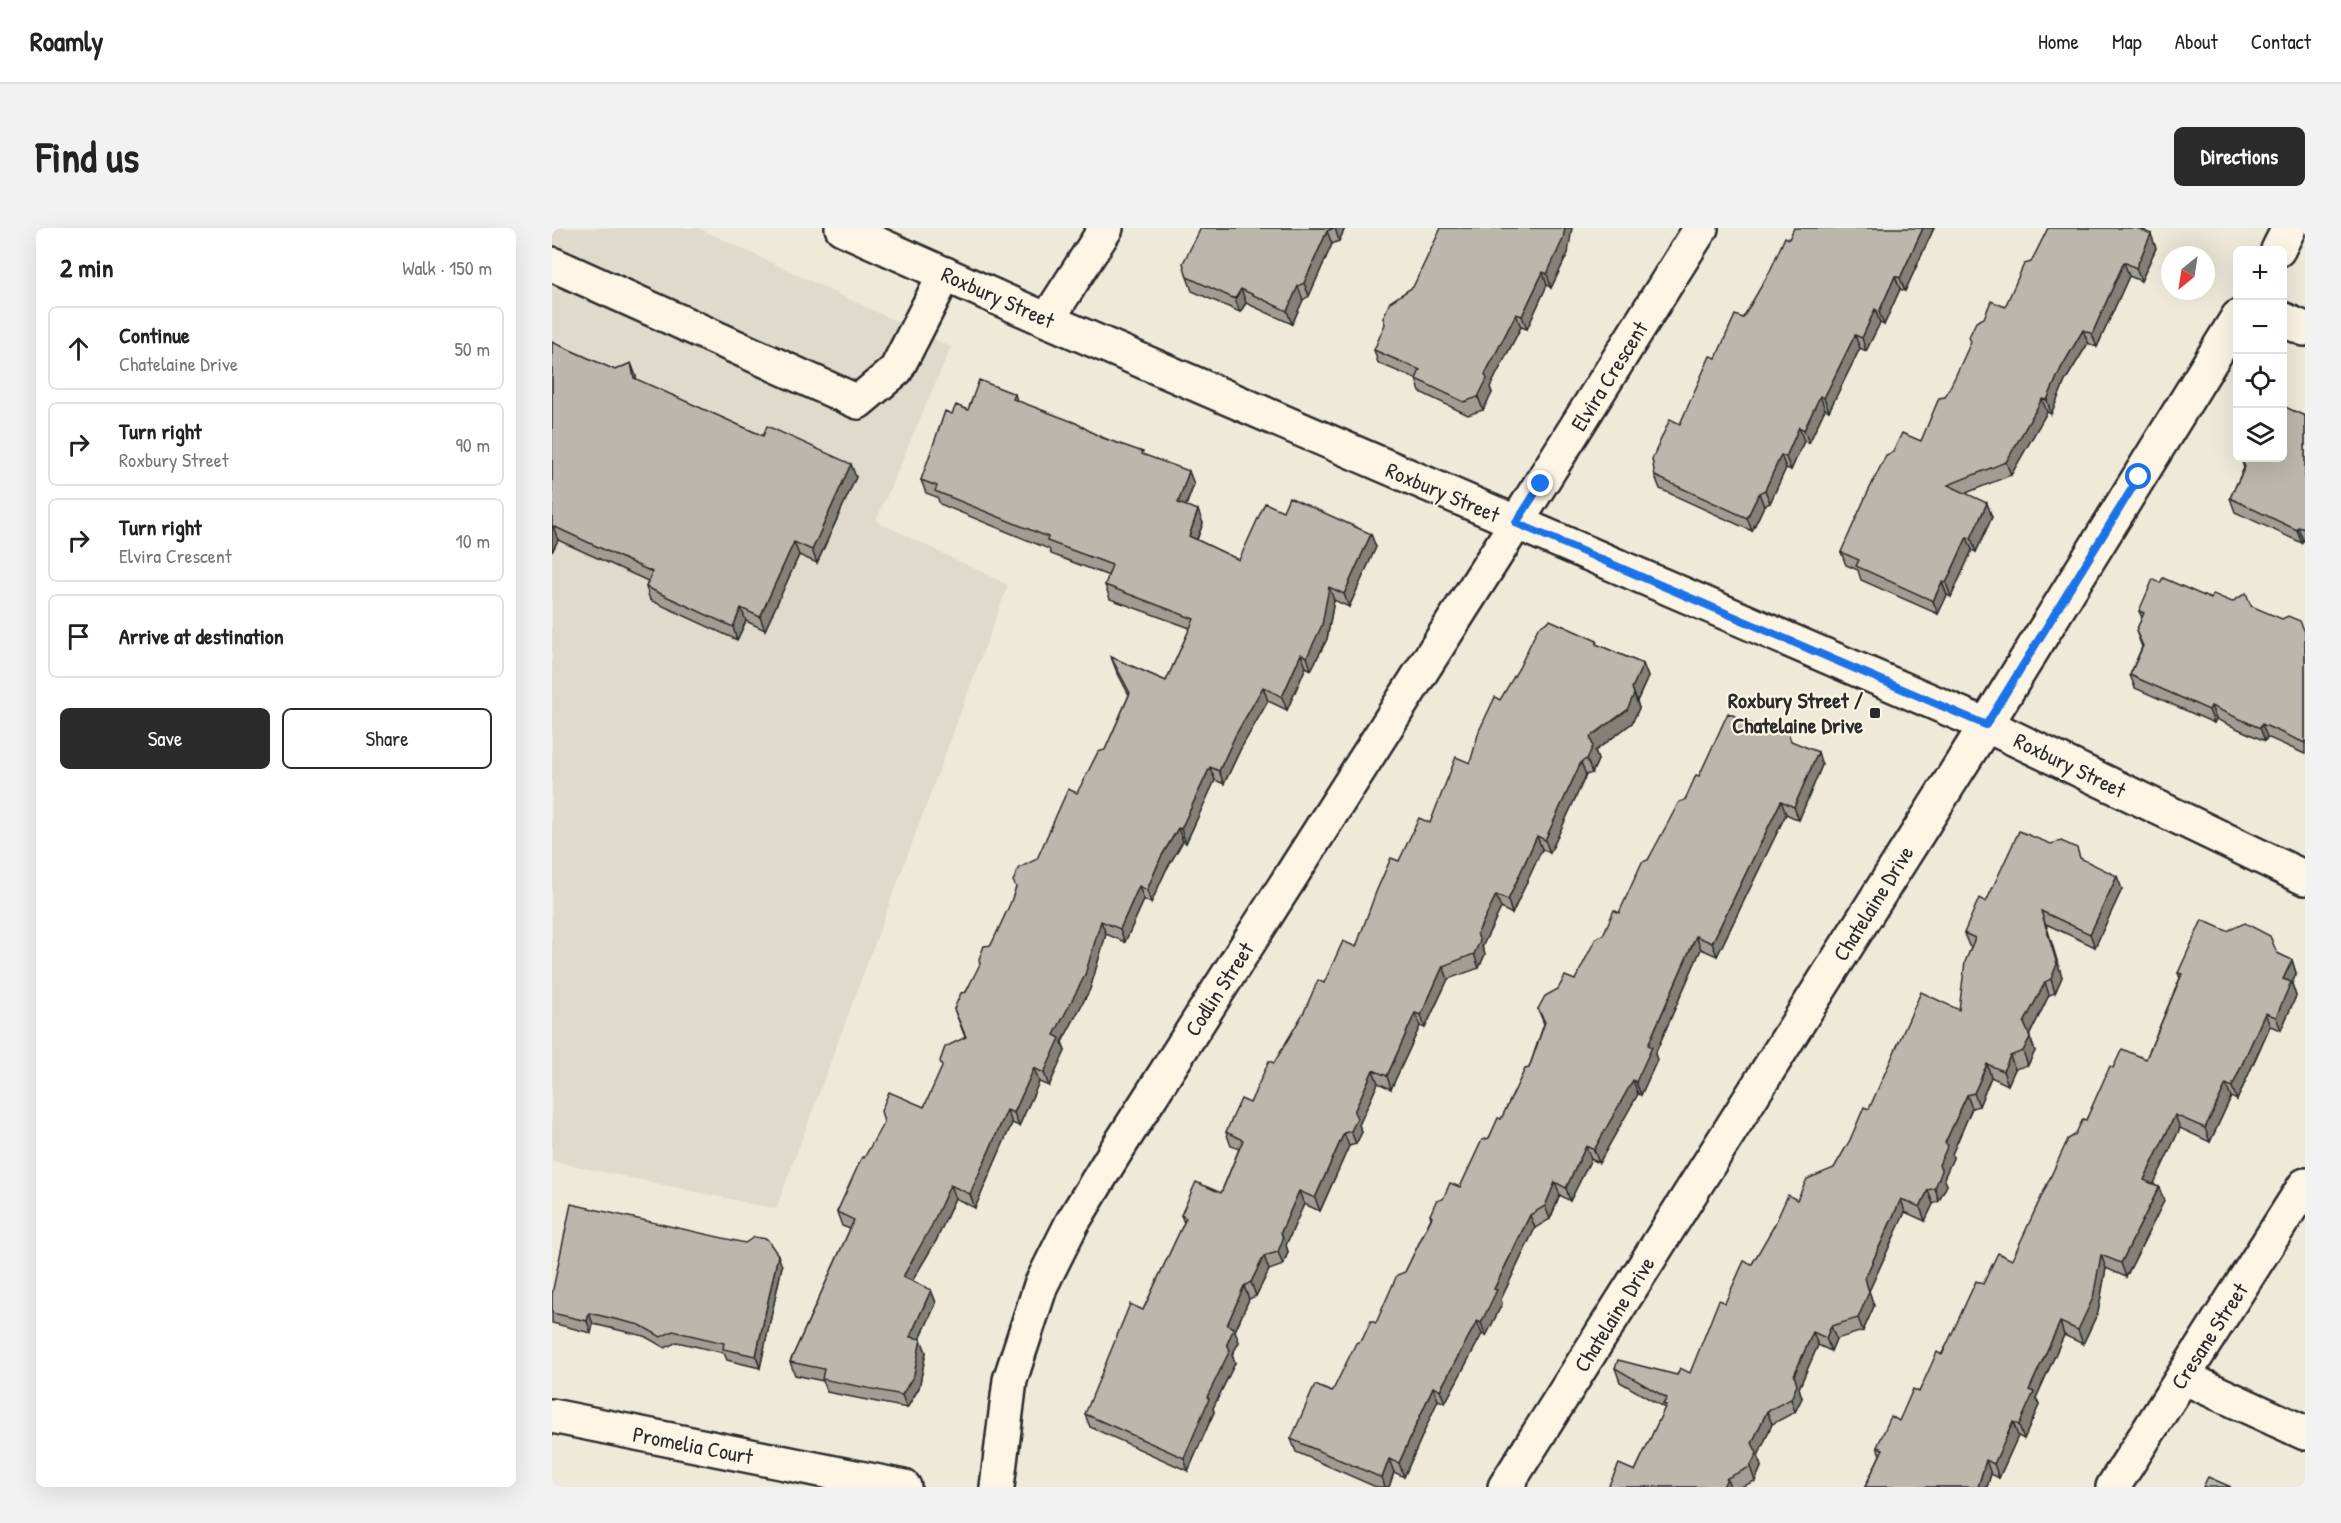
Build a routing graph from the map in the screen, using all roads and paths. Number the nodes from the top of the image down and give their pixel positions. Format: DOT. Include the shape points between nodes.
graph roads {
  1 [pos="842,228"];
  2 [pos="1106,228"];
  3 [pos="1701,228"];
  4 [pos="2289,228"];
  5 [pos="2280,246"];
  6 [pos="552,264"];
  7 [pos="945,274"];
  8 [pos="1047,320"];
  9 [pos="2287,321"];
  10 [pos="2233,325"];
  11 [pos="2305,328"];
  12 [pos="1516,523"];
  13 [pos="1986,725"];
  14 [pos="2305,878"];
  15 [pos="2305,1185"];
  16 [pos="2182,1377"];
  17 [pos="552,1416"];
  18 [pos="2305,1433"];
  19 [pos="904,1487"];
  20 [pos="997,1487"];
  21 [pos="1505,1487"];
  22 [pos="2112,1487"];
  1 -- 7 [label="street, Roxbury Street"];
  2 -- 8 [label="street"];
  3 -- 12 [label="street, Elvira Crescent"];
  4 -- 5 [label="street"];
  6 -- 7 [label="street" via="858,402 896,370"];
  7 -- 8 [label="street, Roxbury Street"];
  8 -- 12 [label="street, Roxbury Street"];
  9 -- 11 [label="street"];
  10 -- 13 [label="street, Chatelaine Drive"];
  12 -- 13 [label="street, Roxbury Street"];
  12 -- 20 [label="street, Codlin Street" via="1072,1223 1041,1285 1010,1380"];
  13 -- 14 [label="street, Roxbury Street"];
  13 -- 21 [label="street, Chatelaine Drive"];
  15 -- 16 [label="street, Cresane Street"];
  16 -- 18 [label="street"];
  16 -- 22 [label="street, Cresane Street"];
  17 -- 19 [label="street, Promelia Court"];
}
